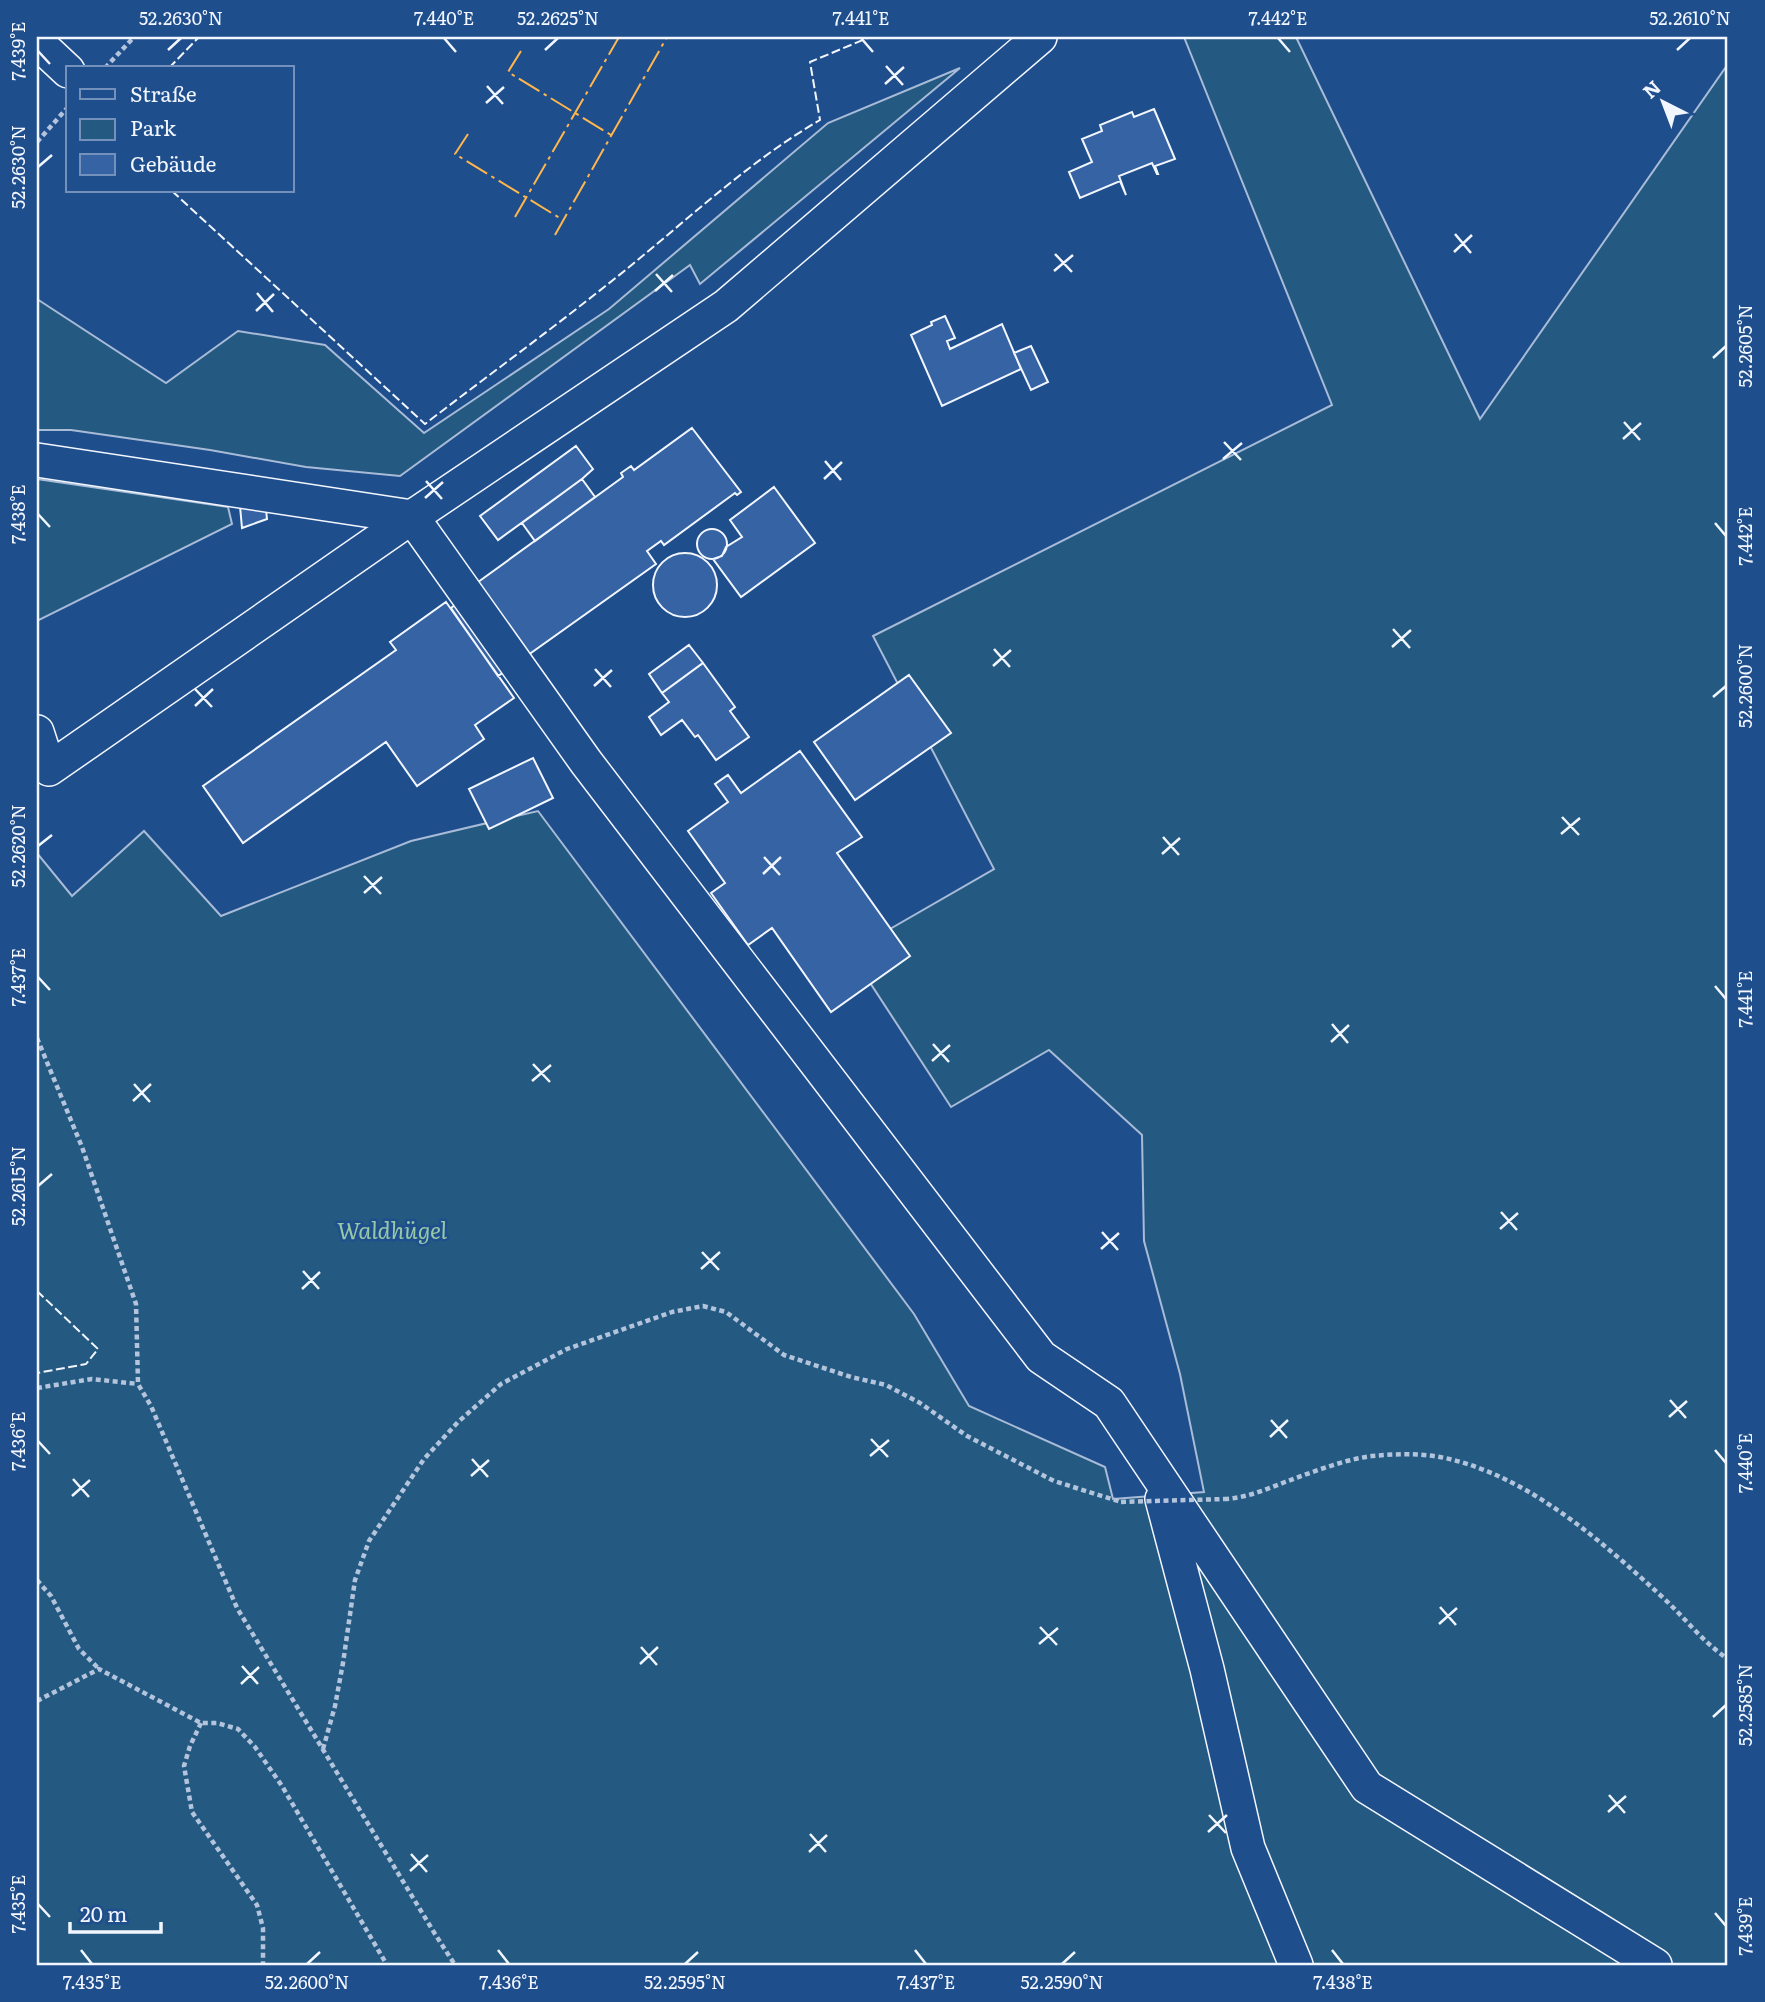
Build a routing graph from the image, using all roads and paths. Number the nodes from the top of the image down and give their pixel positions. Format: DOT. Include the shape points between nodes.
graph roads {
  1 [pos="134,37"];
  2 [pos="1040,37"];
  3 [pos="37,42"];
  4 [pos="107,66"];
  5 [pos="66,69"];
  6 [pos="66,109"];
  7 [pos="37,142"];
  8 [pos="37,460"];
  9 [pos="412,517"];
  10 [pos="37,732"];
  11 [pos="43,775"];
  12 [pos="37,1038"];
  13 [pos="138,1384"];
  14 [pos="37,1388"];
  15 [pos="1155,1472"];
  16 [pos="37,1580"];
  17 [pos="1728,1659"];
  18 [pos="99,1668"];
  19 [pos="37,1701"];
  20 [pos="201,1723"];
  21 [pos="323,1749"];
  22 [pos="263,1965"];
  23 [pos="387,1965"];
  24 [pos="455,1965"];
  25 [pos="1296,1965"];
  26 [pos="1655,1965"];
  1 -- 4 [label="path"];
  2 -- 9 [label="street" via="726,306"];
  3 -- 5 [label="street"];
  6 -- 7 [label="path"];
  8 -- 9 [label="street"];
  9 -- 11 [label="street"];
  9 -- 15 [label="street" via="586,762 1041,1357 1109,1404"];
  10 -- 11 [label="street"];
  12 -- 13 [label="path" via="82,1147 136,1304"];
  13 -- 14 [label="path" via="92,1379"];
  13 -- 21 [label="path" via="237,1608"];
  15 -- 25 [label="street" via="1208,1669 1248,1848"];
  15 -- 26 [label="street" via="1367,1787"];
  16 -- 18 [label="path" via="51,1596 79,1649"];
  17 -- 21 [label="path, bridge" via="1600,1542 1534,1495 1491,1473 1441,1457 1405,1454 1320,1469 1242,1498 1121,1502 1054,1481 967,1436 886,1385 783,1355 726,1312 703,1306 672,1312 567,1349 501,1384 424,1459 369,1541 355,1580 337,1695"];
  18 -- 19 [label="path"];
  18 -- 20 [label="path"];
  20 -- 22 [label="path" via="184,1766 192,1812 257,1905 263,1928"];
  20 -- 23 [label="path" via="238,1729 255,1747"];
  21 -- 24 [label="path"];
}
